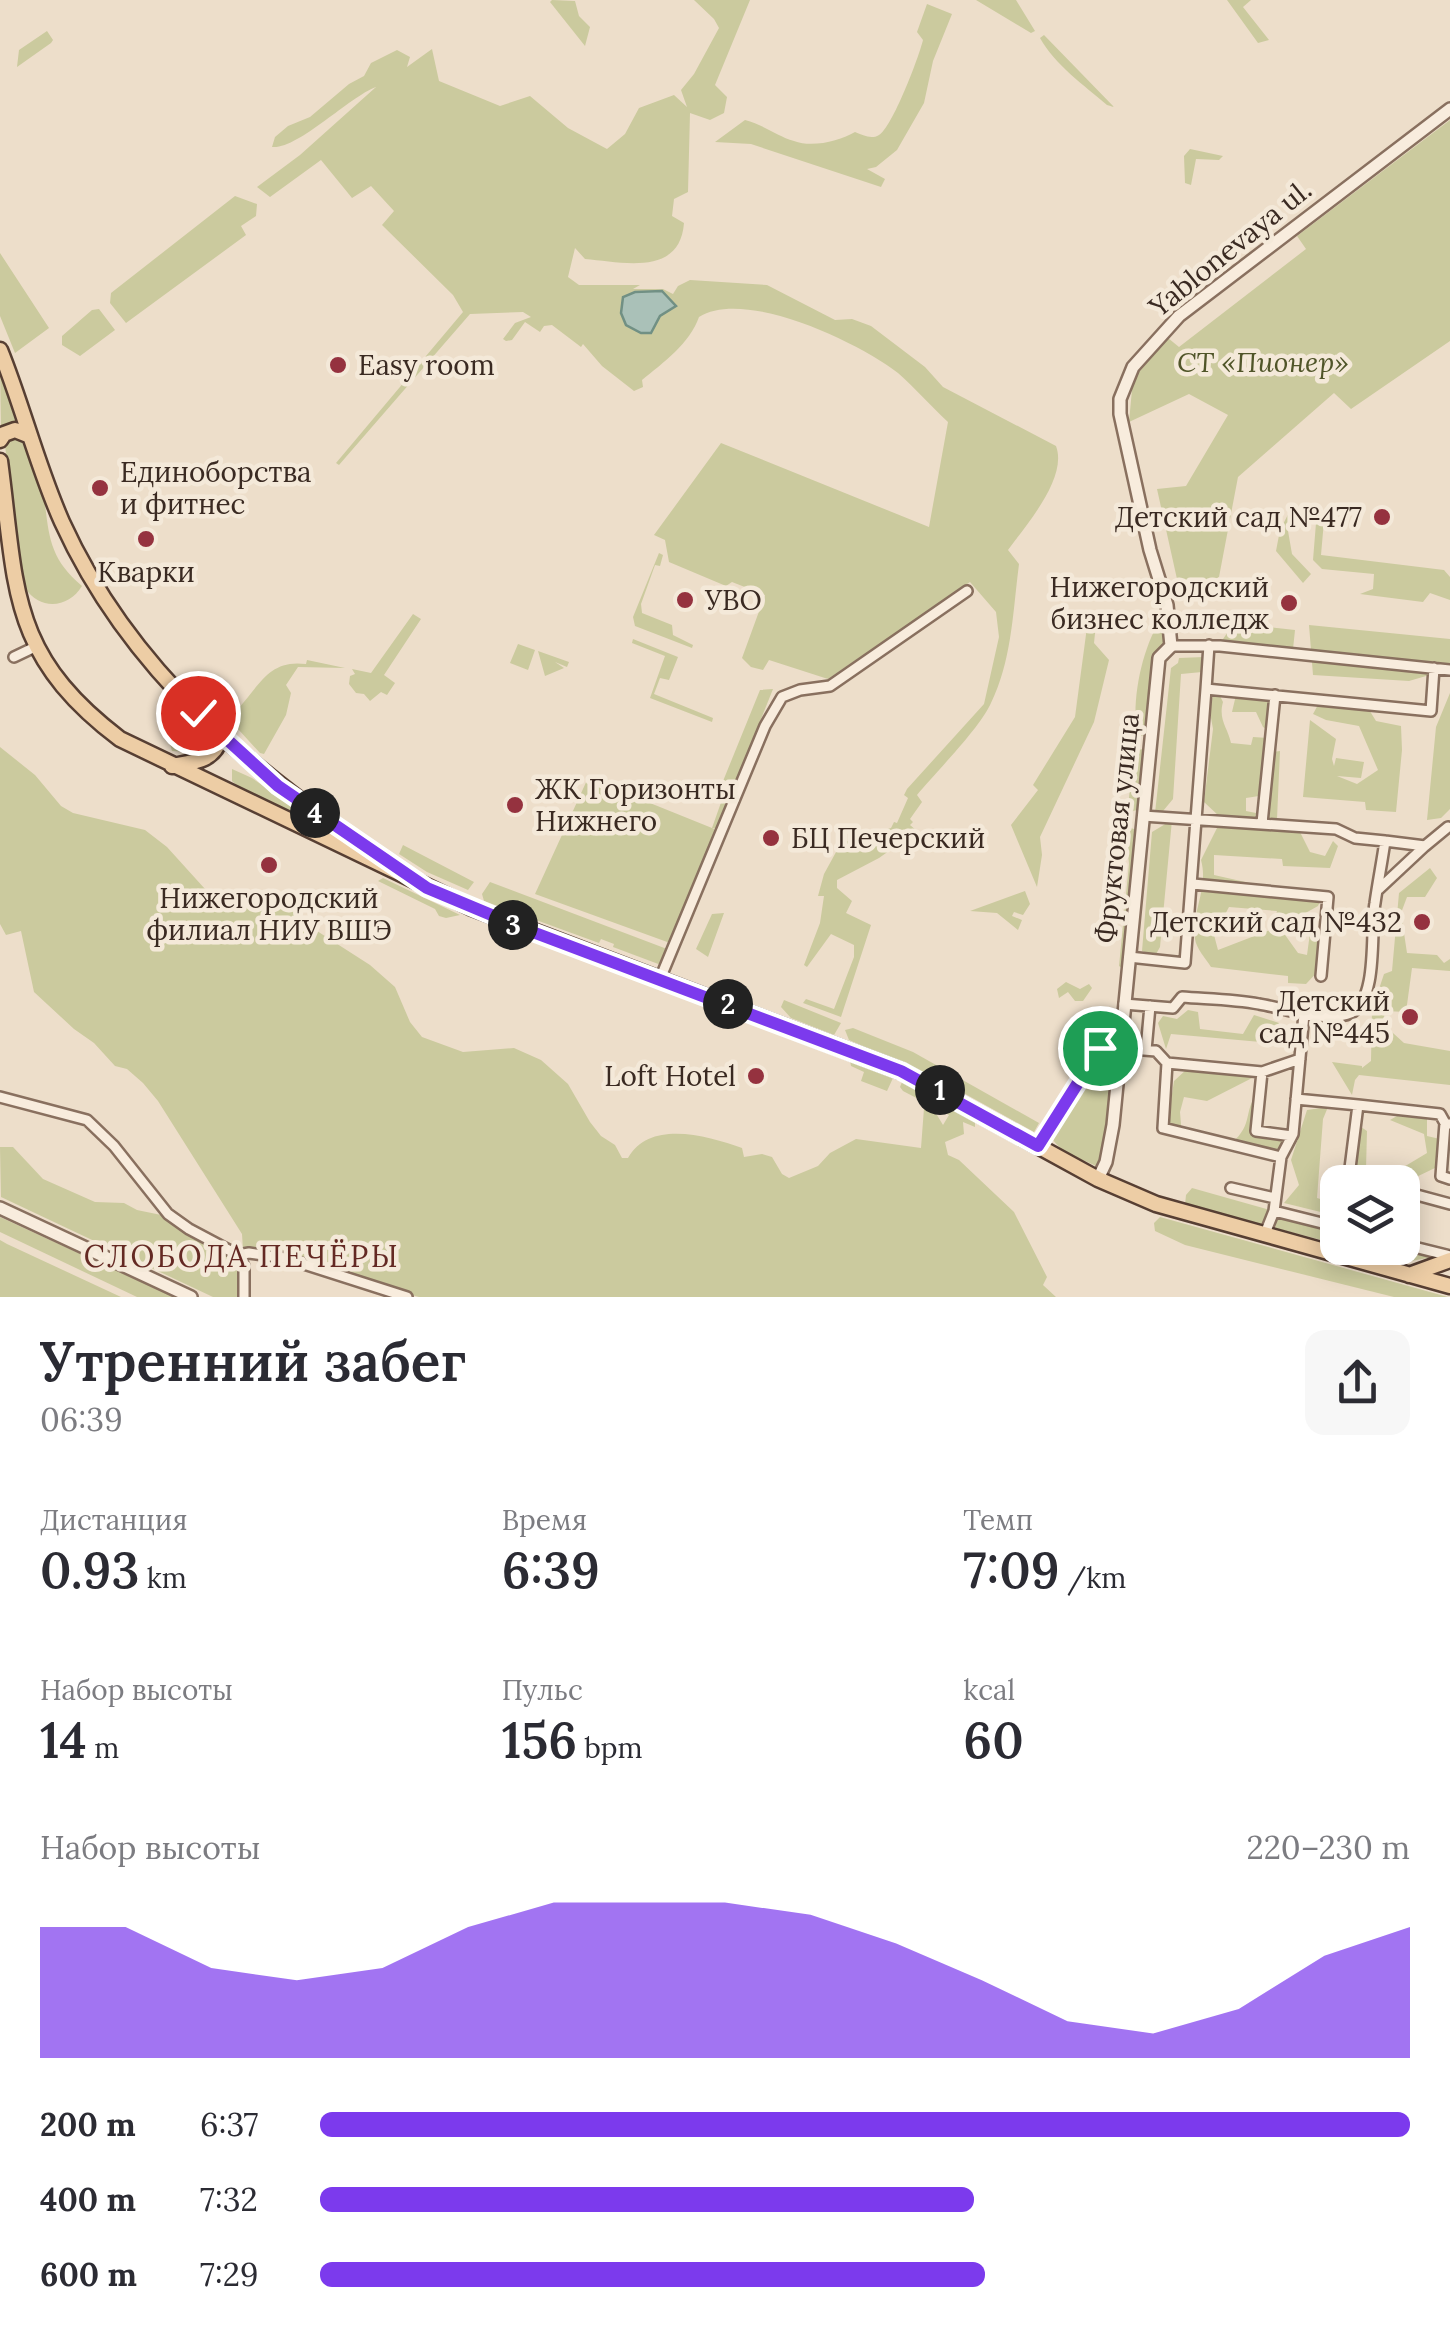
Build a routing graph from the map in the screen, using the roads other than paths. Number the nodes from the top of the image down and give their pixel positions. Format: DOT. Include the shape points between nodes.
graph roads {
  1 [pos="1450,108"];
  2 [pos="0,350"];
  3 [pos="30,436"];
  4 [pos="0,440"];
  5 [pos="0,461"];
  6 [pos="967,591"];
  7 [pos="1171,646"];
  8 [pos="1209,646"];
  9 [pos="35,647"];
  10 [pos="14,657"];
  11 [pos="1434,668"];
  12 [pos="1450,670"];
  13 [pos="1206,689"];
  14 [pos="1275,696"];
  15 [pos="222,736"];
  16 [pos="172,766"];
  17 [pos="1143,816"];
  18 [pos="1198,819"];
  19 [pos="1262,823"];
  20 [pos="1448,828"];
  21 [pos="1385,842"];
  22 [pos="1425,846"];
  23 [pos="1192,884"];
  24 [pos="427,888"];
  25 [pos="1379,889"];
  26 [pos="1129,957"];
  27 [pos="1321,976"];
  28 [pos="660,978"];
  29 [pos="1124,1004"];
  30 [pos="1150,1006"];
  31 [pos="1304,1014"];
  32 [pos="1123,1020"];
  33 [pos="1105,1043"];
  34 [pos="1120,1048"];
  35 [pos="1146,1050"];
  36 [pos="1300,1059"];
  37 [pos="1168,1063"];
  38 [pos="1262,1072"];
  39 [pos="0,1097"];
  40 [pos="1296,1099"];
  41 [pos="1358,1106"];
  42 [pos="1447,1123"];
  43 [pos="1292,1136"];
  44 [pos="1038,1146"];
  45 [pos="1281,1157"];
  46 [pos="1350,1165"];
  47 [pos="1098,1179"];
  48 [pos="1450,1179"];
  49 [pos="1231,1188"];
  50 [pos="1420,1196"];
  51 [pos="1274,1198"];
  52 [pos="1450,1204"];
  53 [pos="0,1208"];
  54 [pos="1274,1211"];
  55 [pos="1320,1222"];
  56 [pos="1264,1236"];
  57 [pos="1420,1249"];
  58 [pos="238,1255"];
  59 [pos="1450,1258"];
  60 [pos="1409,1275"];
  61 [pos="1450,1286"];
  62 [pos="190,1297"];
  63 [pos="244,1297"];
  64 [pos="407,1297"];
  1 -- 7 [label="street, Yablonevaya ul." via="1178,316 1125,380 1120,414"];
  2 -- 3 [label="main road"];
  3 -- 4 [label="main road" via="14,430"];
  3 -- 15 [label="main road" via="64,525 110,605"];
  5 -- 9 [label="main road" via="18,600"];
  6 -- 28 [label="street" via="830,686 782,697"];
  7 -- 8 [label="street"];
  7 -- 17 [label="street, Фруктовая улица" via="1159,658"];
  8 -- 11 [label="street"];
  8 -- 13 [label="street"];
  9 -- 10 [label="street"];
  9 -- 16 [label="main road" via="91,717"];
  11 -- 12 [label="street"];
  11 -- 14 [label="street" via="1430,711"];
  13 -- 14 [label="street"];
  13 -- 18 [label="street"];
  14 -- 19 [label="street"];
  15 -- 16 [label="main road" via="207,758"];
  15 -- 24 [label="main road" via="290,795"];
  16 -- 24 [label="main road"];
  17 -- 18 [label="street"];
  17 -- 26 [label="street, Фруктовая улица"];
  18 -- 19 [label="street"];
  18 -- 23 [label="street"];
  19 -- 21 [label="street"];
  20 -- 22 [label="street"];
  21 -- 22 [label="street"];
  21 -- 25 [label="street"];
  22 -- 25 [label="street"];
  23 -- 26 [label="street" via="1185,963"];
  23 -- 27 [label="street" via="1328,897"];
  24 -- 28 [label="main road"];
  25 -- 31 [label="street" via="1372,970 1362,1003 1350,1014"];
  26 -- 29 [label="street, Фруктовая улица"];
  28 -- 44 [label="main road" via="901,1071"];
  29 -- 30 [label="street"];
  29 -- 32 [label="street, Фруктовая улица"];
  30 -- 31 [label="street" via="1174,1008 1182,997"];
  30 -- 35 [label="street"];
  31 -- 36 [label="street"];
  32 -- 33 [label="street"];
  32 -- 34 [label="street, Фруктовая улица"];
  33 -- 34 [label="street"];
  33 -- 44 [label="street"];
  34 -- 35 [label="street"];
  34 -- 47 [label="street, Фруктовая улица" via="1110,1145"];
  35 -- 37 [label="street"];
  36 -- 38 [label="street"];
  36 -- 40 [label="street"];
  37 -- 38 [label="street"];
  37 -- 45 [label="street" via="1163,1128"];
  38 -- 43 [label="street" via="1256,1131"];
  39 -- 58 [label="street" via="87,1120 168,1214"];
  40 -- 41 [label="street"];
  40 -- 43 [label="street"];
  41 -- 42 [label="street" via="1440,1114"];
  41 -- 46 [label="street"];
  42 -- 48 [label="street" via="1442,1176"];
  43 -- 45 [label="street"];
  44 -- 47 [label="main road"];
  45 -- 51 [label="street"];
  47 -- 56 [label="main road"];
  49 -- 51 [label="street"];
  50 -- 52 [label="street"];
  51 -- 54 [label="street"];
  53 -- 62 [label="street"];
  54 -- 55 [label="street"];
  54 -- 56 [label="street"];
  56 -- 60 [label="main road"];
  57 -- 59 [label="street"];
  58 -- 63 [label="street"];
  58 -- 64 [label="street" via="285,1258"];
  59 -- 60 [label="main road"];
  60 -- 61 [label="main road"];
}
